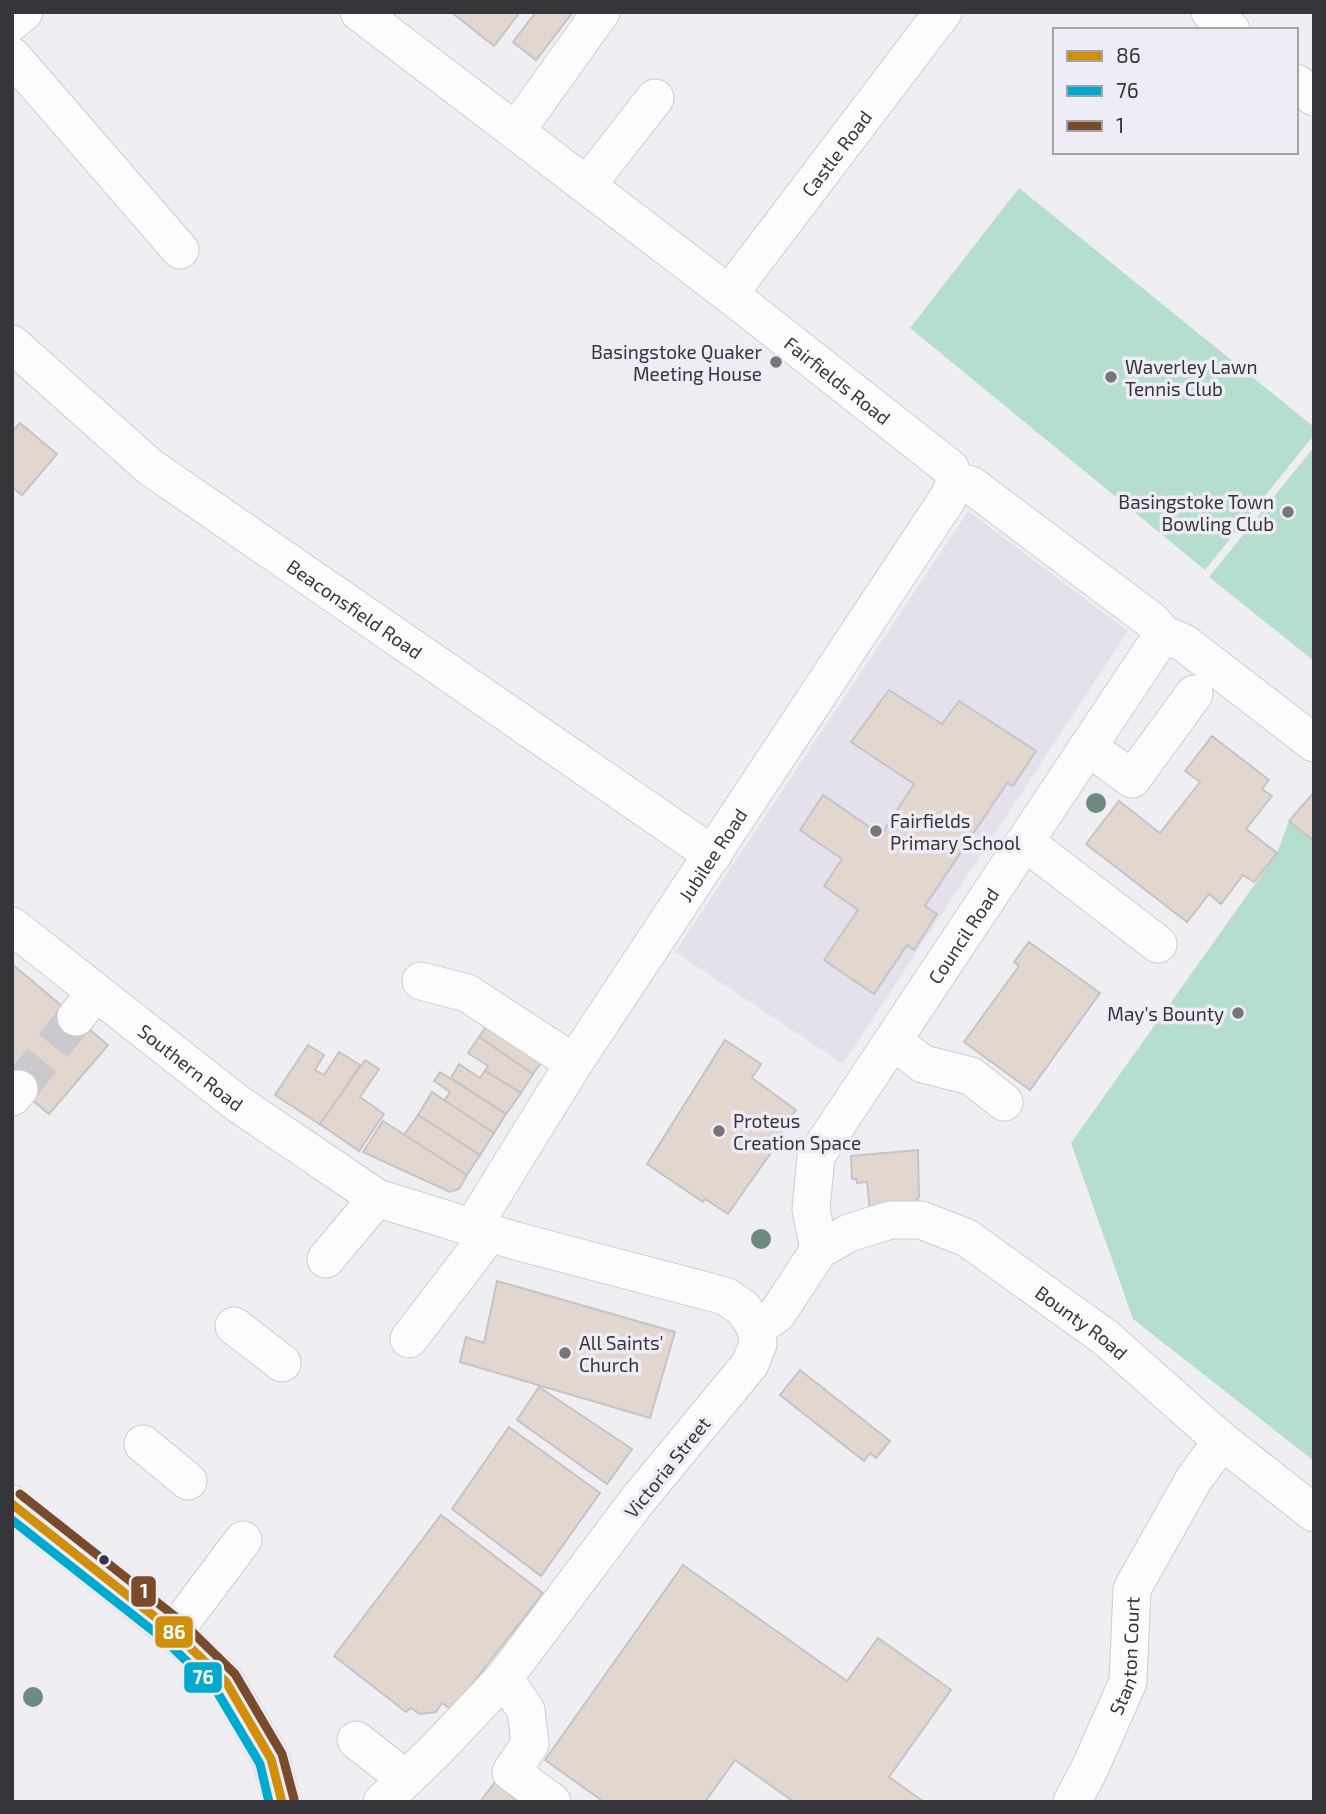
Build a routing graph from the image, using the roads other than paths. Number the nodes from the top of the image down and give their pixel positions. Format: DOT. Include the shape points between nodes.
graph roads {
  1 [pos="24,12"];
  2 [pos="359,12"];
  3 [pos="601,12"];
  4 [pos="943,12"];
  5 [pos="1210,12"];
  6 [pos="12,22"];
  7 [pos="1229,28"];
  8 [pos="12,56"];
  9 [pos="1298,85"];
  10 [pos="1314,97"];
  11 [pos="655,98"];
  12 [pos="516,131"];
  13 [pos="587,185"];
  14 [pos="180,250"];
  15 [pos="729,294"];
  16 [pos="12,344"];
  17 [pos="956,482"];
  18 [pos="1163,634"];
  19 [pos="1194,694"];
  20 [pos="1314,743"];
  21 [pos="1088,747"];
  22 [pos="1025,842"];
  23 [pos="713,855"];
  24 [pos="12,926"];
  25 [pos="1158,944"];
  26 [pos="421,981"];
  27 [pos="893,1041"];
  28 [pos="574,1063"];
  29 [pos="1004,1102"];
  30 [pos="377,1198"];
  31 [pos="481,1231"];
  32 [pos="819,1250"];
  33 [pos="326,1259"];
  34 [pos="234,1326"];
  35 [pos="756,1328"];
  36 [pos="409,1339"];
  37 [pos="282,1363"];
  38 [pos="1222,1441"];
  39 [pos="143,1444"];
  40 [pos="188,1481"];
  41 [pos="12,1504"];
  42 [pos="1314,1513"];
  43 [pos="243,1540"];
  44 [pos="174,1632"];
  45 [pos="504,1678"];
  46 [pos="356,1740"];
  47 [pos="392,1795"];
  48 [pos="282,1802"];
  49 [pos="552,1802"];
  50 [pos="1072,1802"];
  1 -- 6 [label="street"];
  2 -- 12 [label="street, Fairfields Road"];
  3 -- 12 [label="street"];
  4 -- 15 [label="street, Castle Road"];
  5 -- 7 [label="street"];
  8 -- 14 [label="street"];
  9 -- 10 [label="street"];
  11 -- 13 [label="street"];
  12 -- 13 [label="street, Fairfields Road"];
  13 -- 15 [label="street, Fairfields Road"];
  15 -- 17 [label="street, Fairfields Road" via="950,468"];
  16 -- 23 [label="street, Beaconsfield Road" via="150,467"];
  17 -- 18 [label="street, Fairfields Road" via="971,485 1152,621"];
  17 -- 23 [label="street, Jubilee Road"];
  18 -- 20 [label="street, Fairfields Road" via="1184,643"];
  18 -- 21 [label="street, Council Road"];
  19 -- 21 [label="street" via="1132,779"];
  21 -- 22 [label="street, Council Road"];
  22 -- 25 [label="street"];
  22 -- 27 [label="street, Council Road"];
  23 -- 28 [label="street, Jubilee Road"];
  24 -- 30 [label="street, Southern Road" via="86,1005"];
  26 -- 28 [label="street" via="467,993"];
  27 -- 29 [label="street" via="923,1063 971,1076"];
  27 -- 32 [label="street, Council Road" via="816,1156 811,1209"];
  28 -- 31 [label="street, Jubilee Road"];
  30 -- 31 [label="street, Southern Road"];
  30 -- 33 [label="street"];
  31 -- 35 [label="street, Southern Road" via="715,1293 743,1308"];
  31 -- 36 [label="street"];
  32 -- 35 [label="street" via="777,1314"];
  32 -- 38 [label="street, Bounty Road" via="849,1233 891,1220 921,1220 967,1238 1106,1338"];
  34 -- 37 [label="street"];
  35 -- 45 [label="street, Victoria Street" via="758,1344 750,1364 637,1501"];
  38 -- 42 [label="street, Bounty Road"];
  38 -- 50 [label="street, Stanton Court" via="1180,1502 1132,1589 1128,1682"];
  39 -- 40 [label="street"];
  41 -- 44 [label="street"];
  43 -- 44 [label="street"];
  44 -- 48 [label="street" via="201,1655 245,1710 271,1759"];
  45 -- 47 [label="street, Victoria Street"];
  45 -- 49 [label="street" via="526,1710 530,1744 511,1772"];
  46 -- 47 [label="street"];
}
